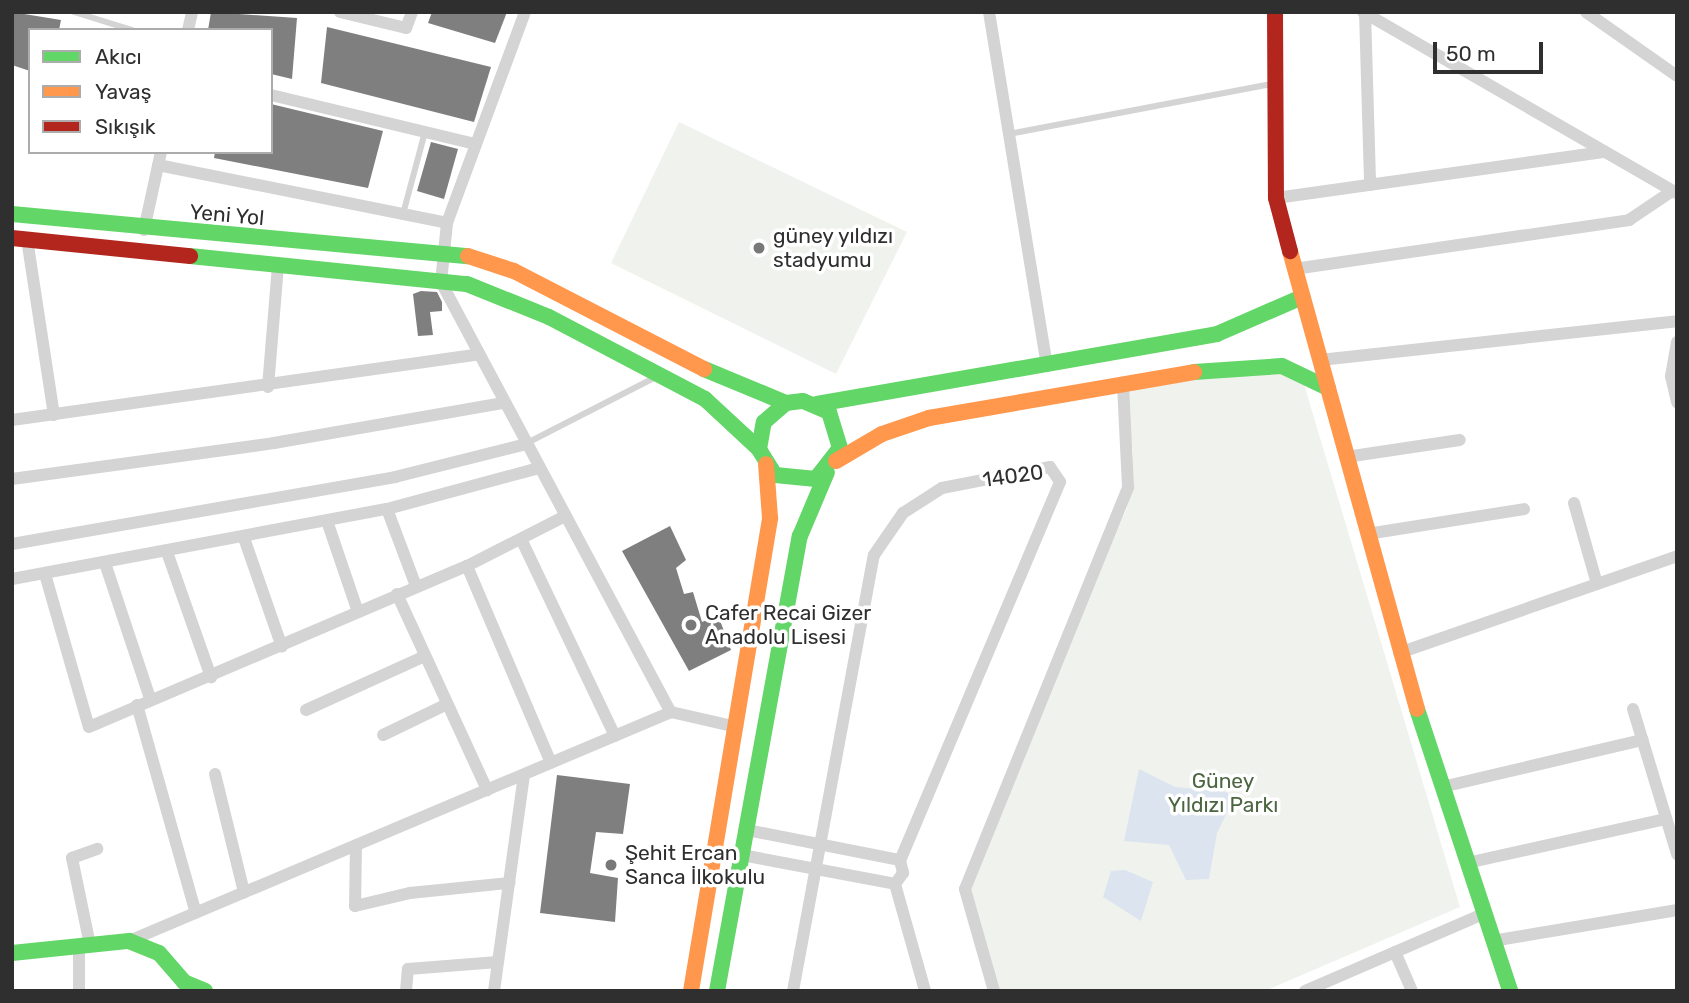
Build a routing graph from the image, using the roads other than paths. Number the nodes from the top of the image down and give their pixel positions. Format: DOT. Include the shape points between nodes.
graph roads {
  1 [pos="74,12"];
  2 [pos="340,12"];
  3 [pos="412,12"];
  4 [pos="525,12"];
  5 [pos="989,12"];
  6 [pos="1275,12"];
  7 [pos="1586,12"];
  8 [pos="1365,13"];
  9 [pos="126,28"];
  10 [pos="1677,76"];
  11 [pos="1271,84"];
  12 [pos="273,94"];
  13 [pos="425,132"];
  14 [pos="1009,134"];
  15 [pos="475,144"];
  16 [pos="1605,152"];
  17 [pos="160,158"];
  18 [pos="1370,185"];
  19 [pos="1674,192"];
  20 [pos="1276,198"];
  21 [pos="12,214"];
  22 [pos="403,214"];
  23 [pos="447,223"];
  24 [pos="144,230"];
  25 [pos="20,238"];
  26 [pos="439,254"];
  27 [pos="278,265"];
  28 [pos="1294,269"];
  29 [pos="441,282"];
  30 [pos="1302,297"];
  31 [pos="1677,321"];
  32 [pos="1677,342"];
  33 [pos="479,354"];
  34 [pos="1320,360"];
  35 [pos="1047,366"];
  36 [pos="659,375"];
  37 [pos="1123,384"];
  38 [pos="268,387"];
  39 [pos="1328,388"];
  40 [pos="504,402"];
  41 [pos="1677,402"];
  42 [pos="786,403"];
  43 [pos="817,404"];
  44 [pos="54,415"];
  45 [pos="12,420"];
  46 [pos="1460,440"];
  47 [pos="526,444"];
  48 [pos="763,457"];
  49 [pos="1346,457"];
  50 [pos="832,467"];
  51 [pos="539,468"];
  52 [pos="12,479"];
  53 [pos="1574,503"];
  54 [pos="387,509"];
  55 [pos="1524,509"];
  56 [pos="565,516"];
  57 [pos="327,522"];
  58 [pos="1367,534"];
  59 [pos="244,538"];
  60 [pos="522,541"];
  61 [pos="12,544"];
  62 [pos="167,552"];
  63 [pos="1677,556"];
  64 [pos="105,563"];
  65 [pos="467,566"];
  66 [pos="46,574"];
  67 [pos="12,579"];
  68 [pos="1597,584"];
  69 [pos="416,586"];
  70 [pos="397,594"];
  71 [pos="358,612"];
  72 [pos="282,647"];
  73 [pos="1399,653"];
  74 [pos="425,656"];
  75 [pos="211,677"];
  76 [pos="150,698"];
  77 [pos="447,704"];
  78 [pos="137,705"];
  79 [pos="1633,709"];
  80 [pos="306,710"];
  81 [pos="671,712"];
  82 [pos="737,727"];
  83 [pos="383,735"];
  84 [pos="615,736"];
  85 [pos="1643,740"];
  86 [pos="551,763"];
  87 [pos="215,775"];
  88 [pos="523,775"];
  89 [pos="1442,787"];
  90 [pos="487,790"];
  91 [pos="1666,819"];
  92 [pos="747,830"];
  93 [pos="818,844"];
  94 [pos="356,845"];
  95 [pos="97,849"];
  96 [pos="1677,853"];
  97 [pos="742,855"];
  98 [pos="900,860"];
  99 [pos="1466,863"];
  100 [pos="812,869"];
  101 [pos="509,883"];
  102 [pos="895,884"];
  103 [pos="244,892"];
  104 [pos="1677,910"];
  105 [pos="196,913"];
  106 [pos="1483,914"];
  107 [pos="129,941"];
  108 [pos="1492,941"];
  109 [pos="85,945"];
  110 [pos="1395,952"];
  111 [pos="12,953"];
  112 [pos="498,962"];
  113 [pos="79,991"];
  114 [pos="205,991"];
  115 [pos="406,991"];
  116 [pos="494,991"];
  117 [pos="691,991"];
  118 [pos="718,991"];
  119 [pos="793,991"];
  120 [pos="925,991"];
  121 [pos="994,991"];
  122 [pos="1306,991"];
  123 [pos="1412,991"];
  124 [pos="1510,991"];
  1 -- 9 [label="lane"];
  2 -- 3 [label="street" via="407,28"];
  4 -- 15 [label="street"];
  5 -- 14 [label="street"];
  6 -- 11 [label="main road"];
  7 -- 10 [label="street"];
  8 -- 16 [label="street"];
  8 -- 18 [label="street"];
  11 -- 14 [label="lane"];
  11 -- 20 [label="main road"];
  12 -- 13 [label="street"];
  13 -- 15 [label="street"];
  13 -- 22 [label="lane"];
  14 -- 35 [label="street"];
  15 -- 23 [label="street"];
  16 -- 18 [label="street"];
  16 -- 19 [label="street"];
  17 -- 22 [label="street"];
  17 -- 24 [label="street"];
  18 -- 20 [label="street"];
  19 -- 28 [label="street" via="1629,220"];
  20 -- 28 [label="main road"];
  21 -- 24 [label="main road, Yeni Yol"];
  22 -- 23 [label="street"];
  23 -- 26 [label="street"];
  24 -- 26 [label="main road, Yeni Yol"];
  25 -- 27 [label="main road"];
  25 -- 44 [label="street"];
  26 -- 29 [label="street"];
  26 -- 42 [label="main road, Yeni Yol" via="526,277"];
  27 -- 29 [label="main road"];
  27 -- 38 [label="street"];
  28 -- 30 [label="main road"];
  29 -- 33 [label="street"];
  29 -- 36 [label="main road" via="467,285 549,317"];
  30 -- 34 [label="main road"];
  30 -- 35 [label="main road" via="1217,334"];
  31 -- 34 [label="street"];
  32 -- 41 [label="street" via="1671,376"];
  33 -- 38 [label="street"];
  33 -- 40 [label="street"];
  34 -- 39 [label="main road"];
  35 -- 43 [label="main road"];
  36 -- 47 [label="lane"];
  36 -- 48 [label="main road" via="705,400"];
  37 -- 39 [label="main road" via="1257,365 1282,366"];
  37 -- 50 [label="main road" via="929,418 882,434"];
  37 -- 121 [label="street" via="1128,486 965,889"];
  38 -- 44 [label="street"];
  39 -- 49 [label="main road"];
  40 -- 47 [label="street"];
  40 -- 52 [label="street" via="274,443"];
  42 -- 43 [label="main road"];
  42 -- 48 [label="main road" via="764,422"];
  43 -- 50 [label="main road" via="840,433"];
  44 -- 45 [label="street"];
  46 -- 49 [label="street"];
  47 -- 51 [label="street"];
  47 -- 61 [label="street" via="395,477"];
  48 -- 50 [label="main road" via="788,481"];
  48 -- 82 [label="main road" via="770,518"];
  49 -- 58 [label="main road"];
  50 -- 92 [label="main road" via="800,536"];
  51 -- 54 [label="street"];
  51 -- 56 [label="street"];
  53 -- 68 [label="street"];
  54 -- 57 [label="street"];
  54 -- 69 [label="street"];
  55 -- 58 [label="street"];
  56 -- 60 [label="street"];
  56 -- 81 [label="street"];
  57 -- 59 [label="street"];
  57 -- 71 [label="street"];
  58 -- 73 [label="main road"];
  59 -- 62 [label="street"];
  59 -- 72 [label="street"];
  60 -- 65 [label="street"];
  60 -- 84 [label="street"];
  62 -- 64 [label="street"];
  62 -- 75 [label="street"];
  63 -- 68 [label="street"];
  64 -- 66 [label="street"];
  64 -- 76 [label="street"];
  65 -- 69 [label="street"];
  65 -- 86 [label="street"];
  66 -- 67 [label="street"];
  66 -- 78 [label="street" via="89,727"];
  68 -- 73 [label="street"];
  69 -- 70 [label="street"];
  70 -- 71 [label="street"];
  70 -- 74 [label="street"];
  71 -- 72 [label="street"];
  72 -- 75 [label="street"];
  73 -- 89 [label="main road"];
  74 -- 77 [label="street"];
  74 -- 80 [label="street"];
  75 -- 76 [label="street"];
  76 -- 78 [label="street"];
  77 -- 83 [label="street"];
  77 -- 90 [label="street"];
  78 -- 105 [label="street"];
  79 -- 85 [label="street"];
  81 -- 82 [label="street"];
  81 -- 84 [label="street"];
  82 -- 117 [label="main road"];
  84 -- 86 [label="street"];
  85 -- 89 [label="street"];
  85 -- 91 [label="street"];
  86 -- 88 [label="street"];
  87 -- 103 [label="street"];
  88 -- 90 [label="street"];
  88 -- 101 [label="street"];
  89 -- 99 [label="main road"];
  90 -- 94 [label="street"];
  91 -- 96 [label="street"];
  91 -- 99 [label="street"];
  92 -- 93 [label="street"];
  92 -- 97 [label="main road"];
  93 -- 98 [label="street"];
  93 -- 98 [label="street, 14020" via="874,555 903,513 942,488 1050,467 1060,482"];
  93 -- 100 [label="street"];
  94 -- 101 [label="street" via="355,906 410,893"];
  94 -- 103 [label="street"];
  95 -- 109 [label="street" via="72,858"];
  97 -- 100 [label="street"];
  97 -- 118 [label="main road"];
  98 -- 102 [label="street" via="903,873"];
  99 -- 106 [label="main road"];
  100 -- 102 [label="street"];
  100 -- 119 [label="street"];
  101 -- 112 [label="street"];
  102 -- 120 [label="street"];
  103 -- 105 [label="street"];
  104 -- 108 [label="street"];
  105 -- 107 [label="street"];
  106 -- 108 [label="main road"];
  106 -- 110 [label="street"];
  107 -- 109 [label="main road"];
  107 -- 114 [label="main road" via="159,953 184,982"];
  108 -- 124 [label="main road"];
  109 -- 111 [label="main road"];
  109 -- 113 [label="street"];
  110 -- 122 [label="street"];
  110 -- 123 [label="street"];
  112 -- 115 [label="street" via="408,969"];
  112 -- 116 [label="street"];
}
